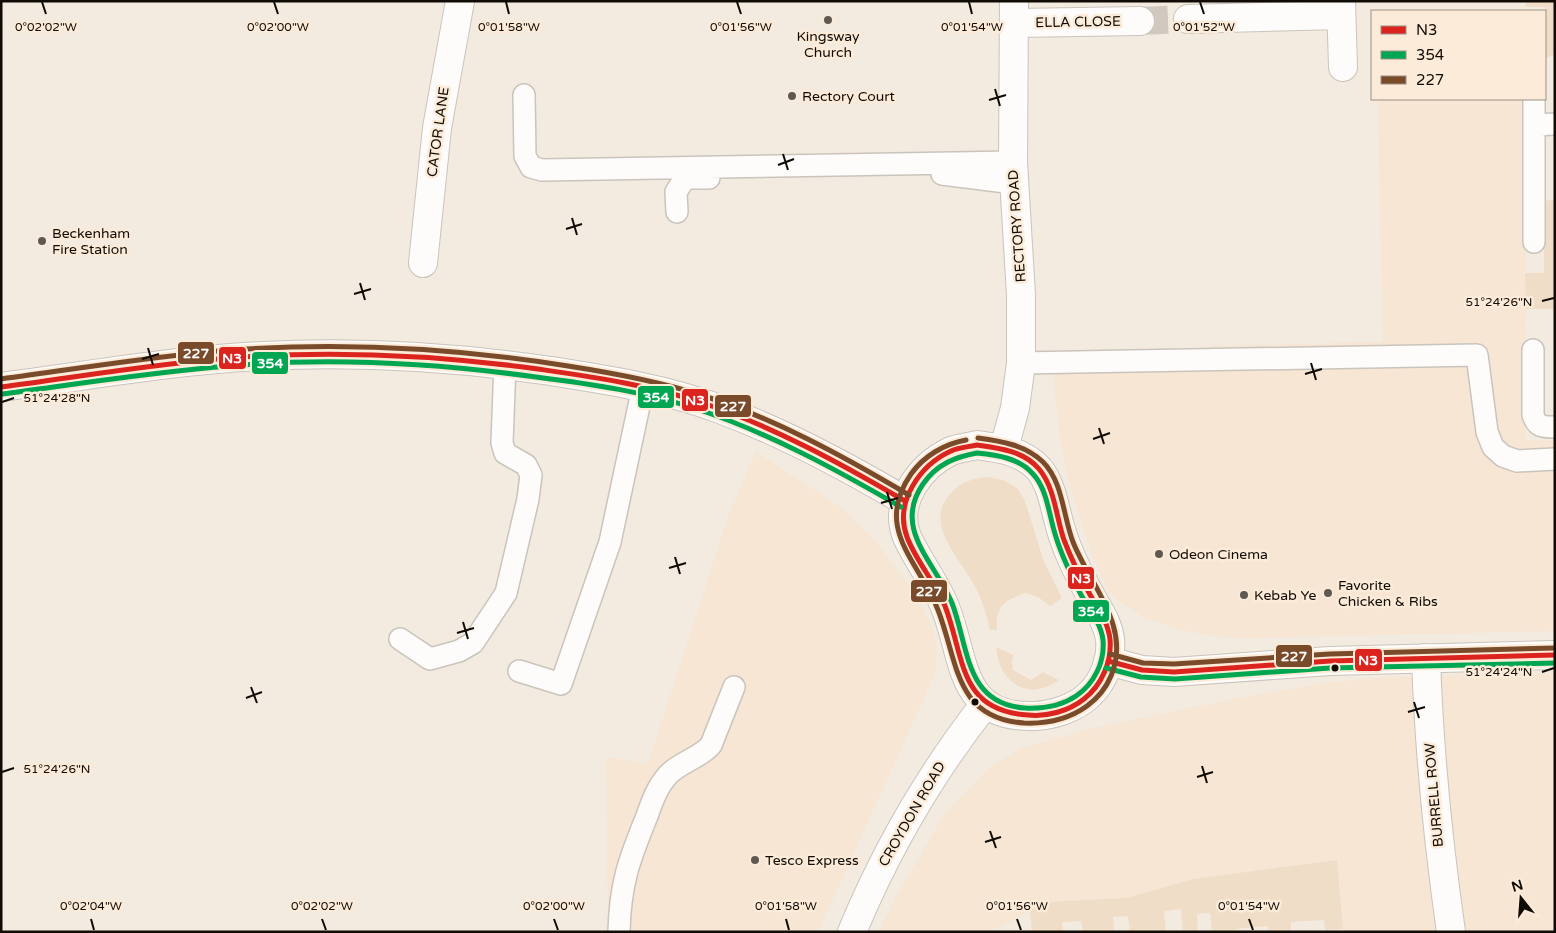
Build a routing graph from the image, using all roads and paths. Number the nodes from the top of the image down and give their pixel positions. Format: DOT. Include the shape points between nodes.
graph roads {
  1 [pos="460,1"];
  2 [pos="1341,8"];
  3 [pos="1015,12"];
  4 [pos="1188,19"];
  5 [pos="1140,21"];
  6 [pos="1343,67"];
  7 [pos="524,95"];
  8 [pos="1534,100"];
  9 [pos="1544,124"];
  10 [pos="1013,172"];
  11 [pos="677,212"];
  12 [pos="1534,242"];
  13 [pos="423,264"];
  14 [pos="1533,350"];
  15 [pos="1021,363"];
  16 [pos="505,364"];
  17 [pos="1,387"];
  18 [pos="643,387"];
  19 [pos="1555,427"];
  20 [pos="1004,448"];
  21 [pos="1555,459"];
  22 [pos="905,501"];
  23 [pos="400,639"];
  24 [pos="1555,655"];
  25 [pos="1426,658"];
  26 [pos="1108,661"];
  27 [pos="519,672"];
  28 [pos="734,687"];
  29 [pos="985,704"];
  30 [pos="619,932"];
  31 [pos="852,932"];
  32 [pos="1451,932"];
  1 -- 13 [label="main road, CATOR LANE" via="437,128"];
  2 -- 4 [label="main road"];
  2 -- 6 [label="main road"];
  3 -- 5 [label="main road, ELLA CLOSE"];
  3 -- 10 [label="main road, RECTORY ROAD"];
  7 -- 10 [label="lane" via="525,156 531,167 542,170"];
  8 -- 9 [label="lane"];
  9 -- 12 [label="lane"];
  10 -- 11 [label="lane" via="685,178 676,192"];
  10 -- 15 [label="main road, RECTORY ROAD" via="1021,295"];
  14 -- 19 [label="lane" via="1533,415 1542,427"];
  15 -- 20 [label="main road, RECTORY ROAD" via="1015,408"];
  15 -- 21 [label="lane" via="1477,355 1487,432 1493,447 1503,456 1517,461"];
  16 -- 17 [label="main road" via="373,354 260,356"];
  16 -- 18 [label="main road"];
  16 -- 23 [label="lane" via="502,443 505,453 526,465 531,475 506,593 473,643 459,651 430,659"];
  18 -- 22 [label="main road" via="736,416 820,455"];
  18 -- 27 [label="lane" via="610,542 561,684"];
  20 -- 22 [label="main road" via="977,446 952,451 919,476"];
  20 -- 26 [label="main road" via="1026,458 1039,469 1049,487 1076,567 1105,619 1110,639"];
  22 -- 29 [label="main road" via="906,534 945,606 962,668 971,688"];
  24 -- 25 [label="main road"];
  25 -- 26 [label="main road" via="1174,672 1142,670"];
  25 -- 32 [label="main road, BURRELL ROW" via="1438,836"];
  26 -- 29 [label="main road" via="1102,679 1090,694 1073,706 1056,712 1020,716"];
  28 -- 30 [label="lane" via="712,745 679,764 656,792 628,862"];
  29 -- 31 [label="main road, CROYDON ROAD" via="947,754 892,844"];
}
